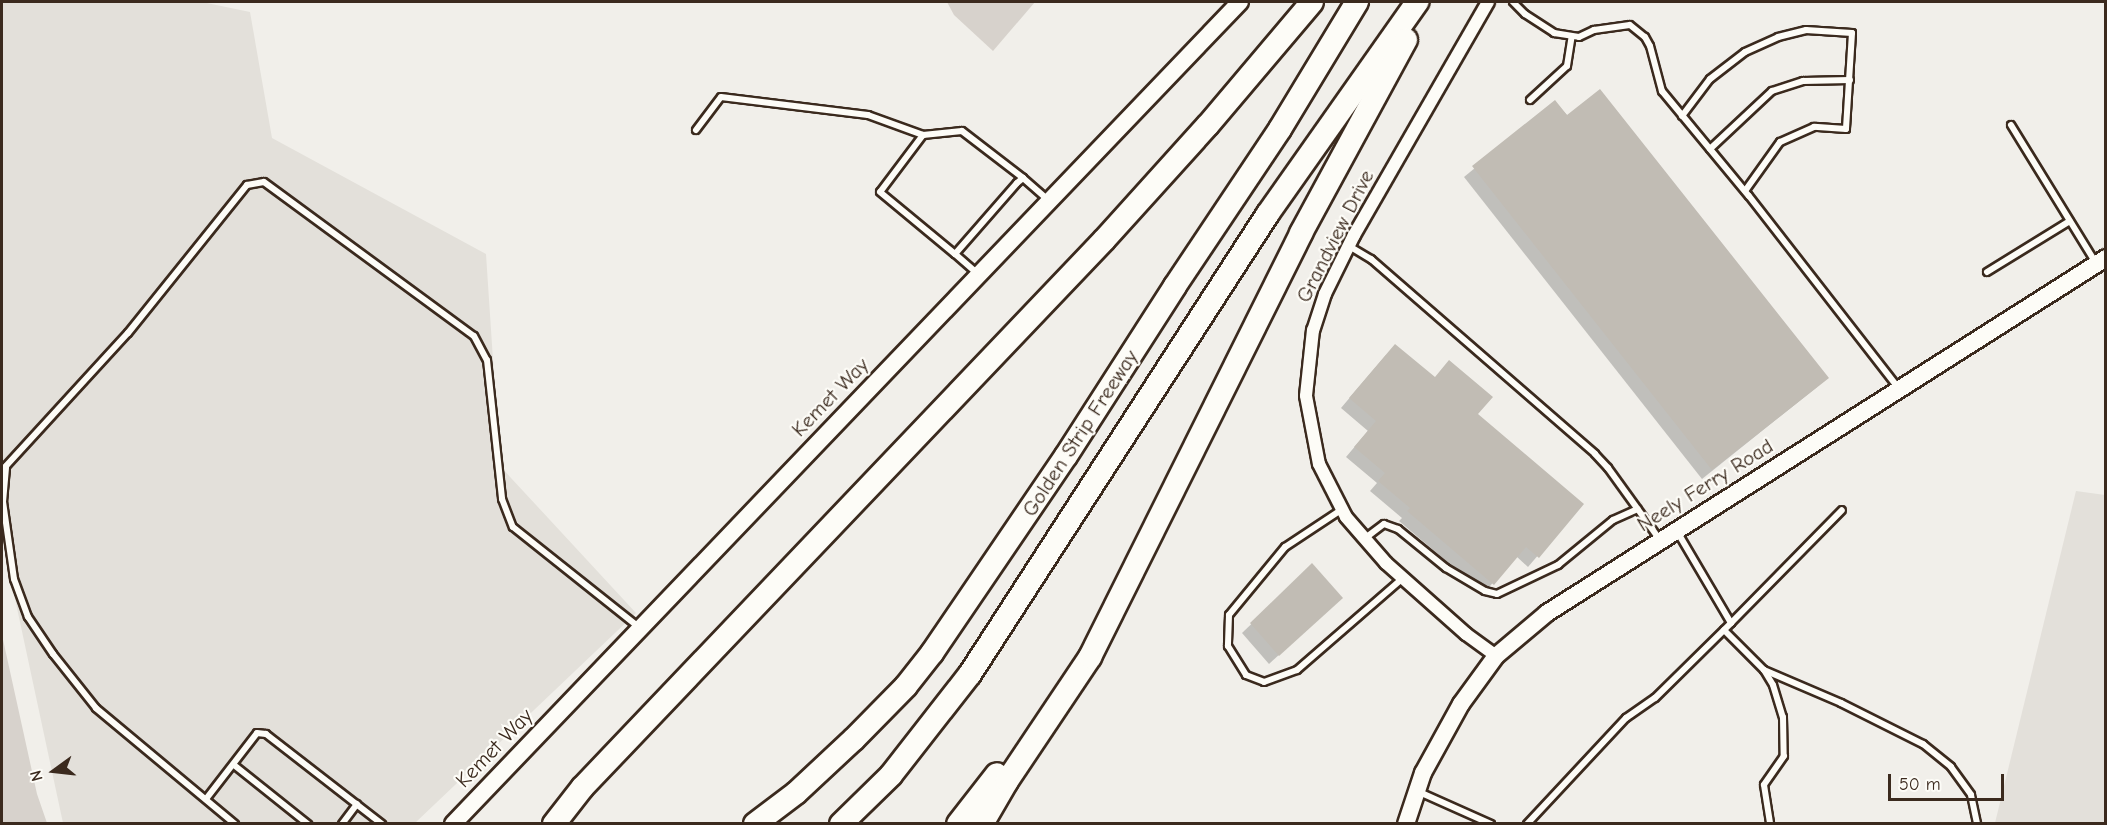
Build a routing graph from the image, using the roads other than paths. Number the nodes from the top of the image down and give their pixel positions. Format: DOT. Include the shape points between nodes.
graph roads {
  1 [pos="1240,2"];
  2 [pos="1312,2"];
  3 [pos="1357,2"];
  4 [pos="1417,2"];
  5 [pos="1426,2"];
  6 [pos="1488,2"];
  7 [pos="1513,2"];
  8 [pos="1572,36"];
  9 [pos="1850,80"];
  10 [pos="1530,100"];
  11 [pos="1682,116"];
  12 [pos="2012,125"];
  13 [pos="696,130"];
  14 [pos="923,135"];
  15 [pos="1710,149"];
  16 [pos="1023,178"];
  17 [pos="1745,192"];
  18 [pos="1049,201"];
  19 [pos="2070,221"];
  20 [pos="1349,246"];
  21 [pos="955,254"];
  22 [pos="2101,260"];
  23 [pos="1987,272"];
  24 [pos="979,274"];
  25 [pos="1899,389"];
  26 [pos="3,480"];
  27 [pos="1638,509"];
  28 [pos="1341,510"];
  29 [pos="1842,510"];
  30 [pos="1676,530"];
  31 [pos="1364,539"];
  32 [pos="1660,540"];
  33 [pos="1403,578"];
  34 [pos="1731,623"];
  35 [pos="640,629"];
  36 [pos="1724,630"];
  37 [pos="1496,656"];
  38 [pos="1090,657"];
  39 [pos="1764,670"];
  40 [pos="234,765"];
  41 [pos="1417,791"];
  42 [pos="206,799"];
  43 [pos="357,804"];
  44 [pos="235,824"];
  45 [pos="308,824"];
  46 [pos="342,824"];
  47 [pos="382,824"];
  48 [pos="453,824"];
  49 [pos="554,824"];
  50 [pos="755,824"];
  51 [pos="841,824"];
  52 [pos="958,824"];
  53 [pos="981,824"];
  54 [pos="1406,824"];
  55 [pos="1491,824"];
  56 [pos="1527,824"];
  57 [pos="1770,824"];
  58 [pos="1977,824"];
  1 -- 18 [label="street, Kemet Way"];
  2 -- 49 [label="highway" via="1104,240 590,779"];
  3 -- 50 [label="highway, Golden Strip Freeway" via="1280,129 932,653 906,686 854,738 796,793"];
  4 -- 51 [label="highway, Golden Strip Freeway" via="1261,225 970,674 898,766"];
  5 -- 38 [label="highway" via="1300,233"];
  6 -- 20 [label="street, Grandview Drive"];
  7 -- 8 [label="lane" via="1554,33"];
  8 -- 10 [label="lane" via="1567,66"];
  8 -- 11 [label="lane" via="1630,25 1645,37 1659,87"];
  9 -- 11 [label="lane" via="1852,33 1806,30 1744,52 1710,79"];
  9 -- 15 [label="lane" via="1803,81 1772,91"];
  9 -- 17 [label="lane" via="1846,129 1814,127 1780,142"];
  11 -- 15 [label="lane"];
  12 -- 19 [label="lane"];
  13 -- 14 [label="lane" via="721,97 868,116"];
  14 -- 16 [label="lane" via="962,131"];
  14 -- 21 [label="lane" via="880,192"];
  15 -- 17 [label="lane"];
  16 -- 18 [label="lane"];
  16 -- 21 [label="lane"];
  17 -- 25 [label="lane"];
  18 -- 24 [label="street, Kemet Way"];
  19 -- 22 [label="lane"];
  19 -- 23 [label="lane"];
  20 -- 27 [label="lane" via="1371,259 1595,454"];
  20 -- 28 [label="street, Grandview Drive" via="1317,315 1306,375 1312,441 1326,483"];
  21 -- 24 [label="lane"];
  22 -- 25 [label="street, Neely Ferry Road"];
  24 -- 35 [label="street, Kemet Way"];
  25 -- 30 [label="street, Neely Ferry Road"];
  26 -- 35 [label="lane" via="6,466 128,333 247,185 264,182 474,336 487,360 502,499 513,527"];
  26 -- 42 [label="lane" via="14,579 28,616 96,708"];
  27 -- 31 [label="lane" via="1612,520 1550,570 1497,594 1446,568 1398,529 1384,524"];
  27 -- 32 [label="lane"];
  28 -- 31 [label="street, Grandview Drive"];
  28 -- 33 [label="lane" via="1285,546 1229,615 1228,646 1246,675 1264,682 1297,669"];
  29 -- 34 [label="lane"];
  30 -- 32 [label="street, Neely Ferry Road"];
  30 -- 34 [label="lane"];
  31 -- 33 [label="street, Grandview Drive"];
  32 -- 37 [label="street, Neely Ferry Road" via="1547,613"];
  33 -- 37 [label="street, Grandview Drive"];
  34 -- 36 [label="lane"];
  35 -- 48 [label="street, Kemet Way"];
  36 -- 39 [label="lane"];
  36 -- 56 [label="lane" via="1655,698 1626,718"];
  37 -- 41 [label="street, Neely Ferry Road" via="1447,727"];
  38 -- 52 [label="highway"];
  38 -- 53 [label="highway"];
  39 -- 57 [label="lane" via="1783,717 1784,756 1764,785"];
  39 -- 58 [label="lane" via="1923,744 1951,767 1971,795"];
  40 -- 42 [label="lane"];
  40 -- 43 [label="lane" via="257,733 266,734"];
  40 -- 45 [label="lane"];
  41 -- 54 [label="street, Neely Ferry Road"];
  41 -- 55 [label="lane"];
  42 -- 44 [label="lane"];
  43 -- 46 [label="lane"];
  43 -- 47 [label="lane"];
}
